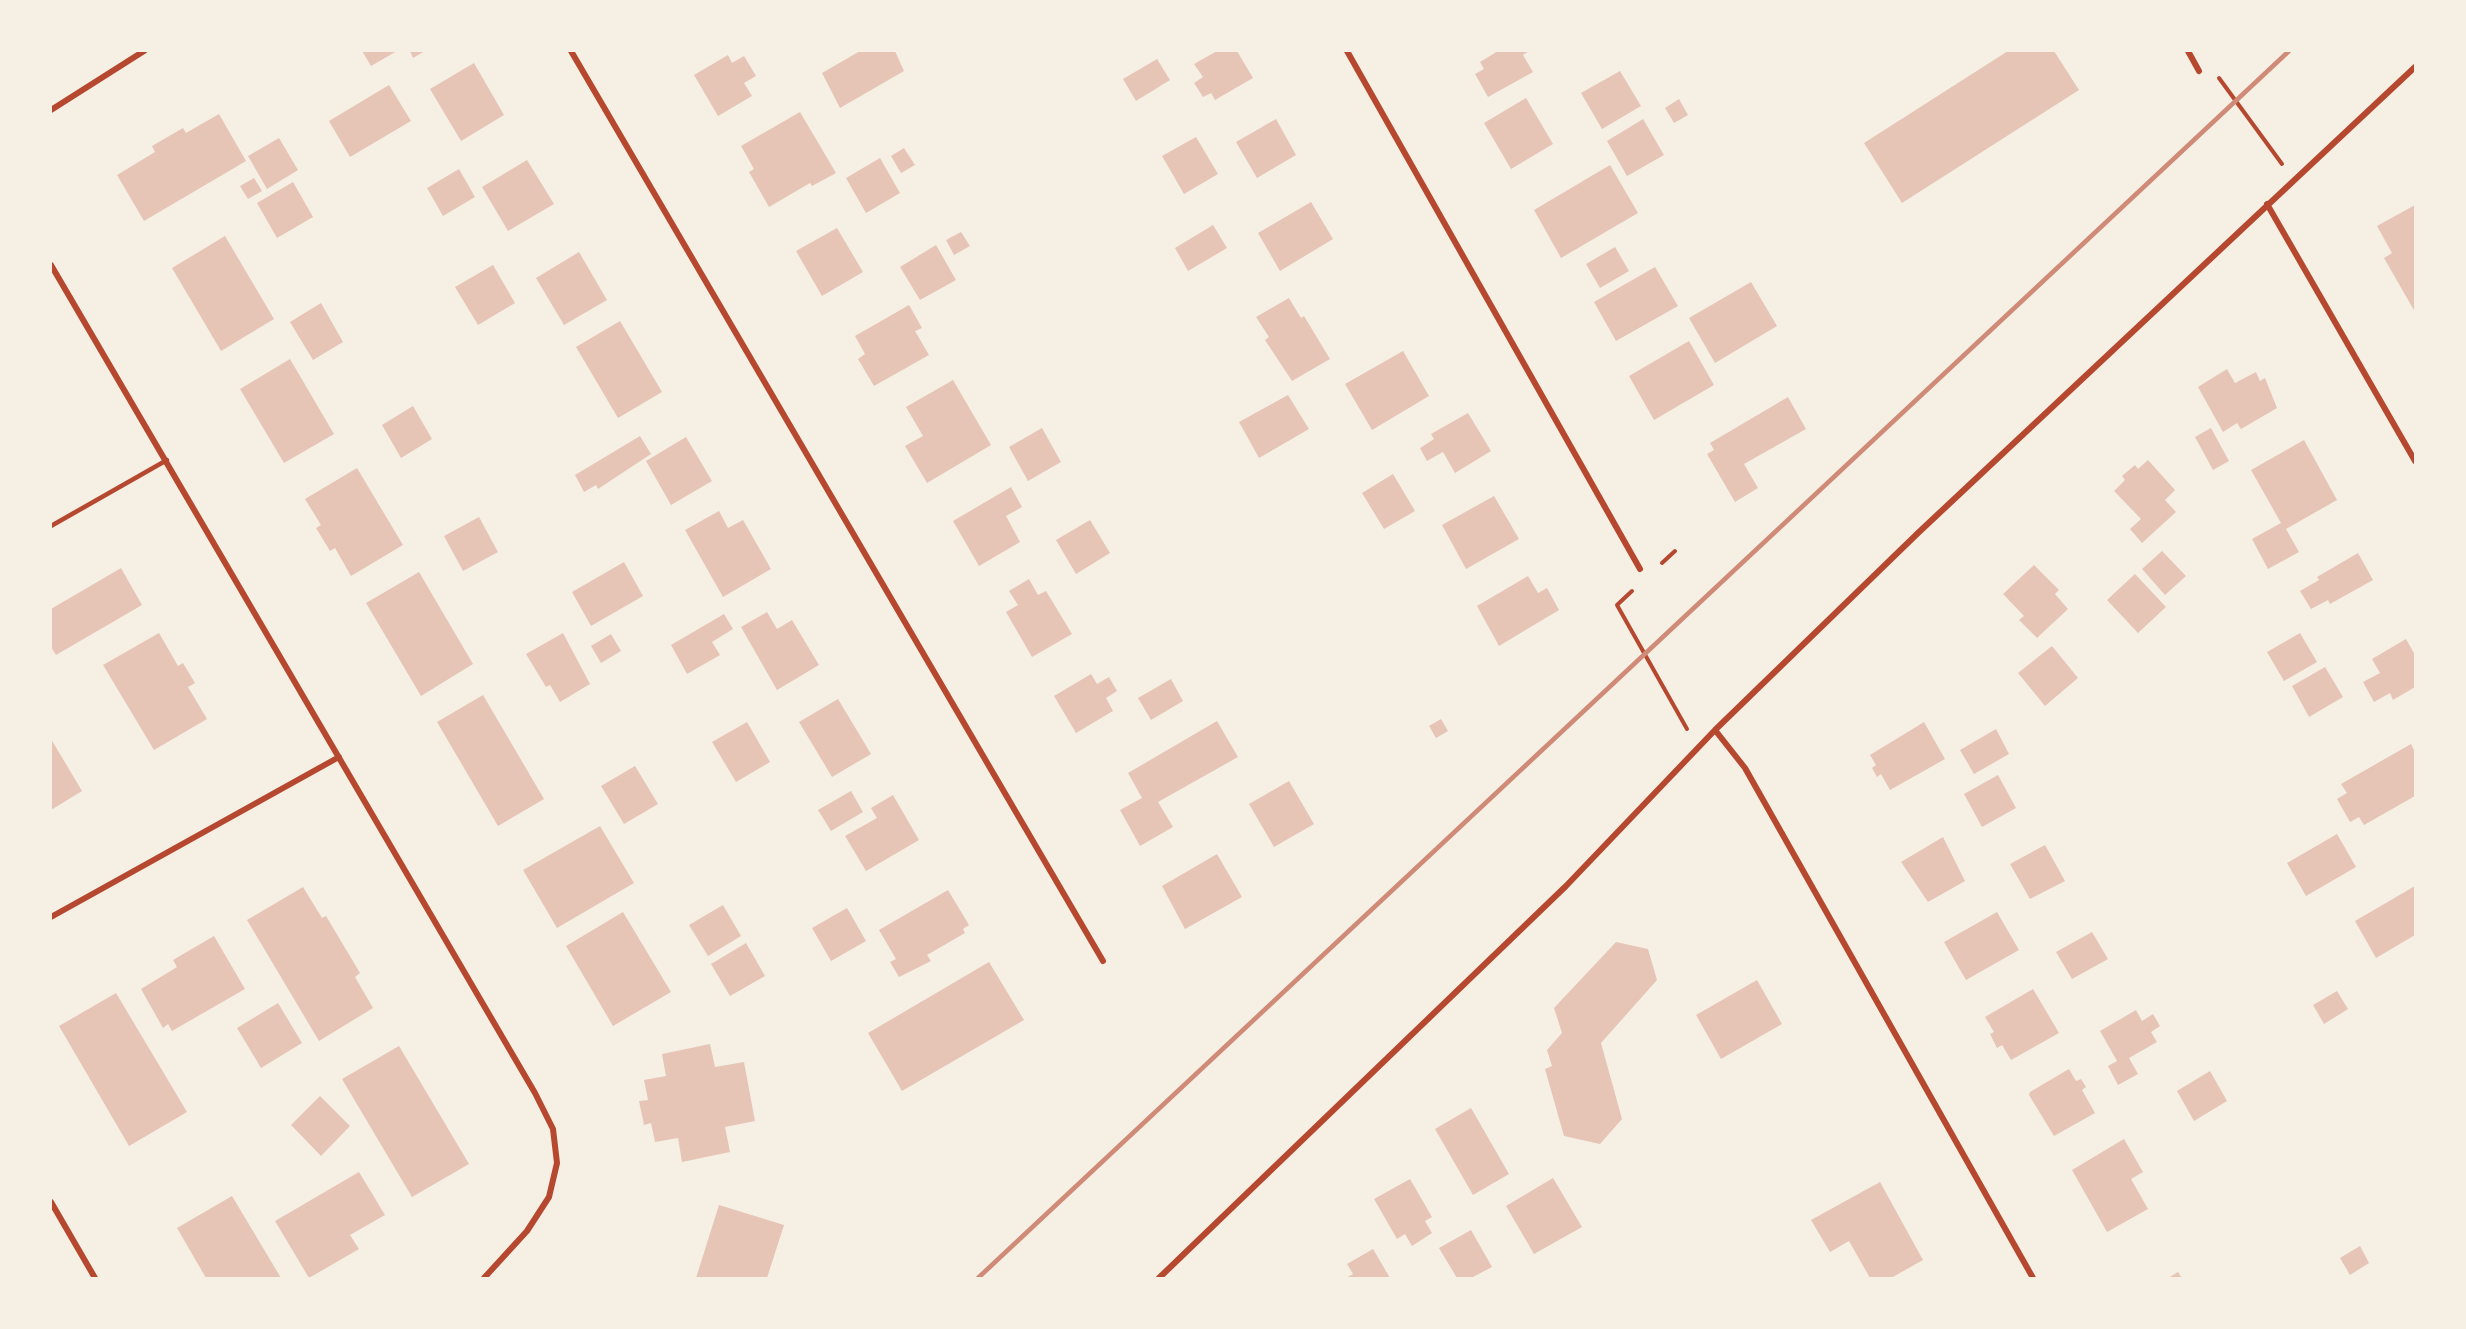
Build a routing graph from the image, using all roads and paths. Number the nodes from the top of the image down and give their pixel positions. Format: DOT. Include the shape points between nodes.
graph roads {
  1 [pos="144,51"];
  2 [pos="571,51"];
  3 [pos="1347,51"];
  4 [pos="2188,51"];
  5 [pos="2415,68"];
  6 [pos="2199,71"];
  7 [pos="2218,76"];
  8 [pos="51,110"];
  9 [pos="2294,180"];
  10 [pos="2267,204"];
  11 [pos="51,265"];
  12 [pos="166,460"];
  13 [pos="2415,461"];
  14 [pos="51,526"];
  15 [pos="1675,551"];
  16 [pos="1658,567"];
  17 [pos="1640,569"];
  18 [pos="1634,590"];
  19 [pos="1715,730"];
  20 [pos="1698,748"];
  21 [pos="339,758"];
  22 [pos="51,918"];
  23 [pos="1103,961"];
  24 [pos="51,1202"];
  25 [pos="94,1278"];
  26 [pos="484,1278"];
  27 [pos="1159,1278"];
  28 [pos="2033,1278"];
  1 -- 8 [label="street"];
  2 -- 23 [label="street"];
  3 -- 17 [label="street"];
  4 -- 6 [label="street"];
  5 -- 9 [label="street"];
  7 -- 9 [label="path"];
  9 -- 10 [label="street"];
  10 -- 13 [label="street"];
  10 -- 19 [label="street"];
  11 -- 12 [label="street"];
  12 -- 14 [label="lane"];
  12 -- 21 [label="street"];
  15 -- 16 [label="path"];
  18 -- 20 [label="path" via="1617,605"];
  19 -- 20 [label="street"];
  19 -- 28 [label="street" via="1745,768"];
  20 -- 27 [label="street" via="1566,886"];
  21 -- 22 [label="street"];
  21 -- 26 [label="street" via="553,1129 557,1163 549,1197 527,1231"];
  24 -- 25 [label="street"];
}
